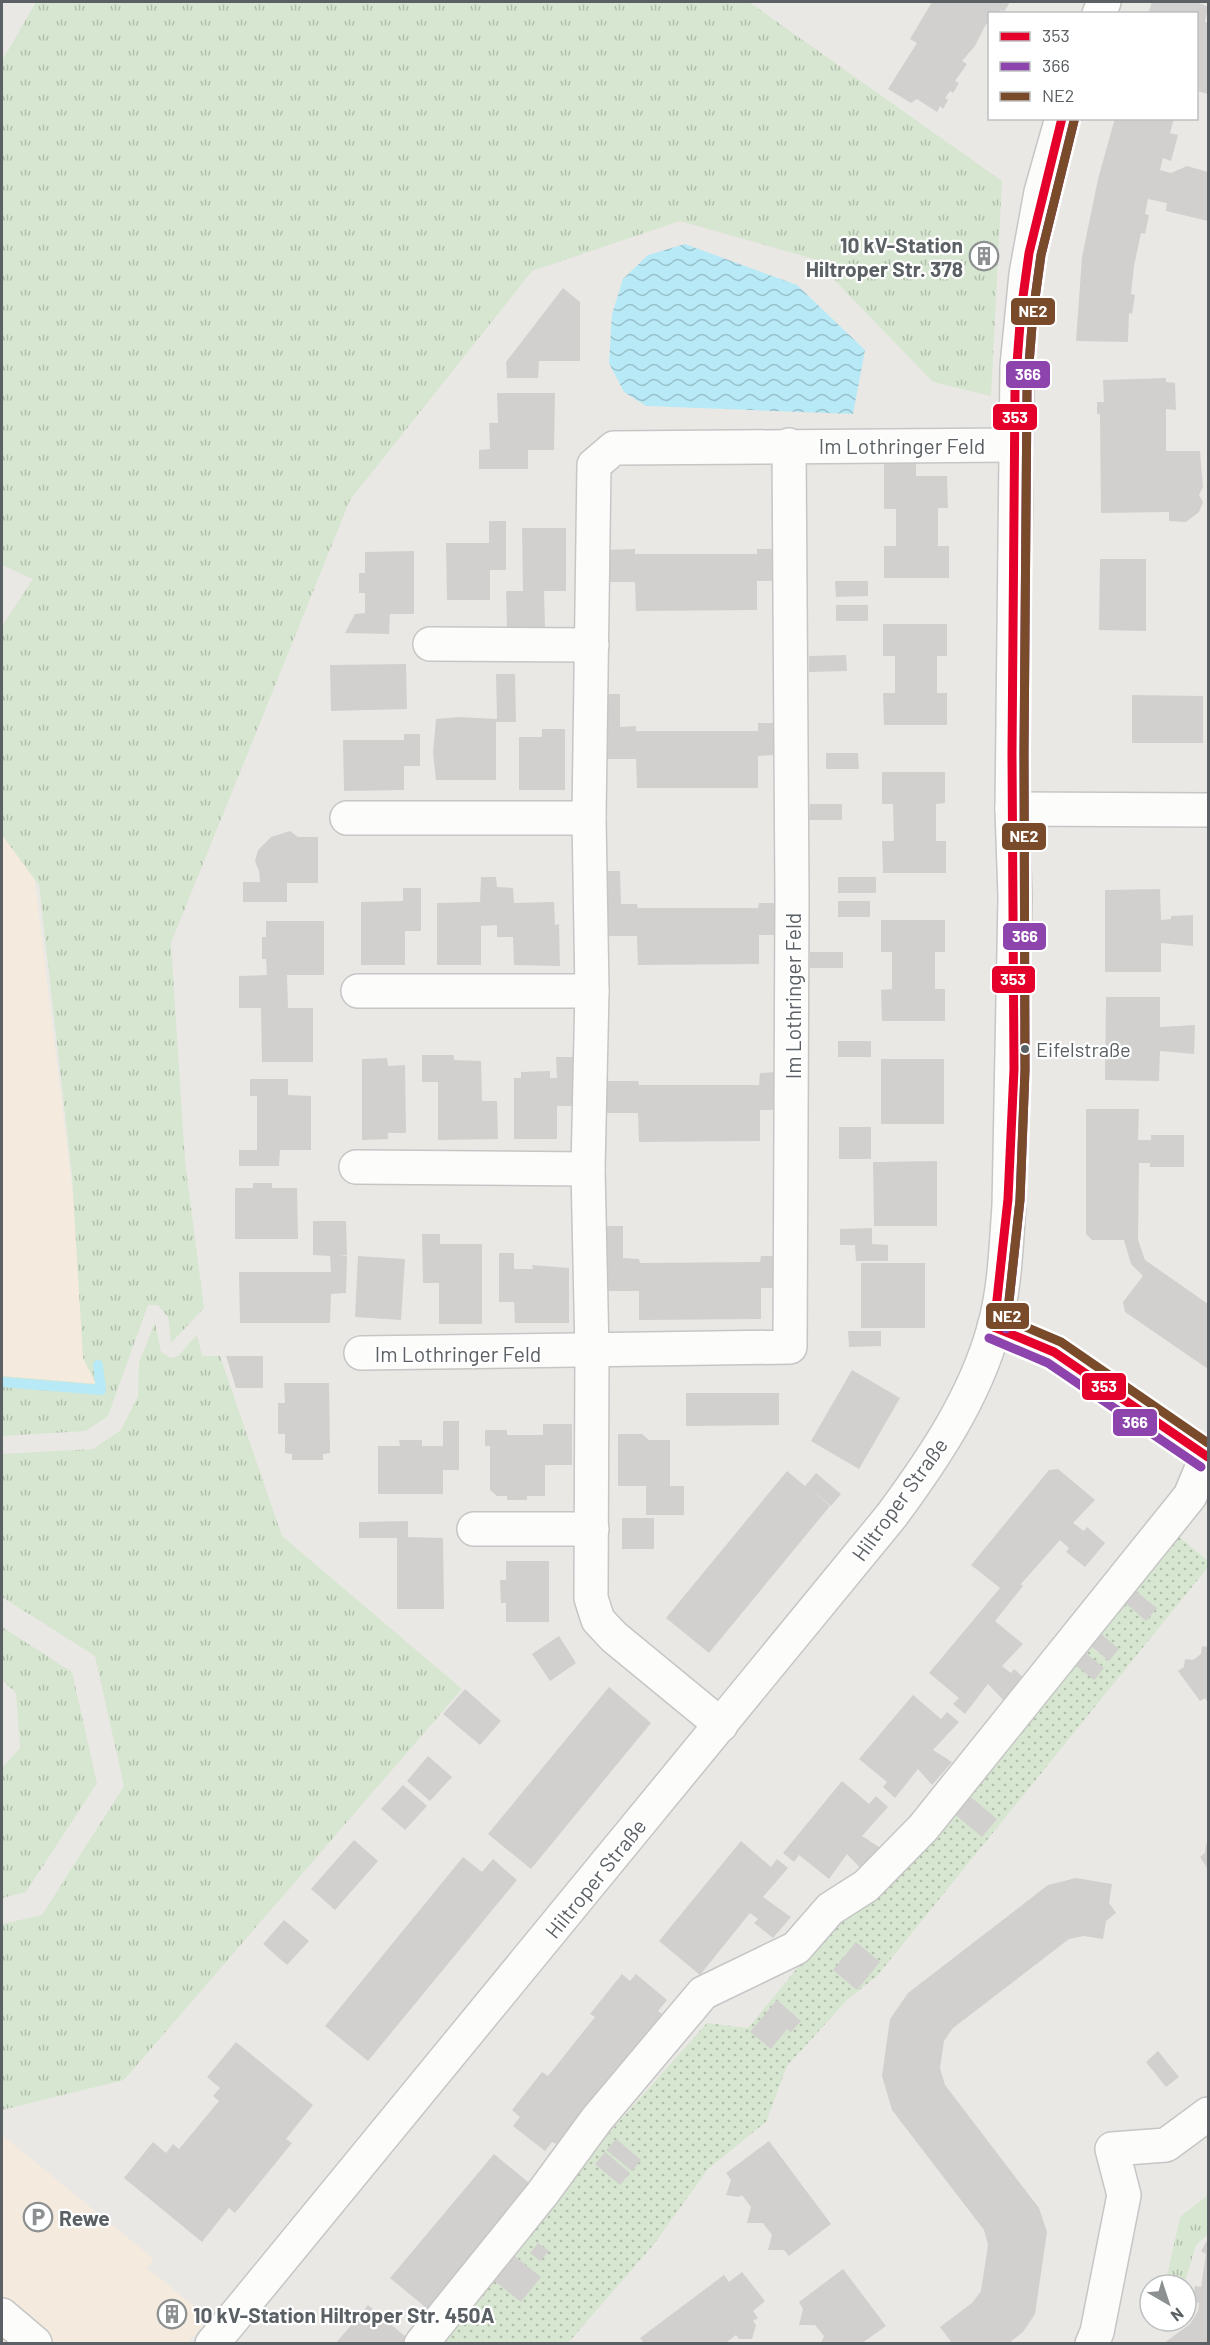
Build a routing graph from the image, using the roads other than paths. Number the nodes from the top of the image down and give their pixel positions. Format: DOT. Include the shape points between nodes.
graph roads {
  1 [pos="1061,120"];
  2 [pos="789,445"];
  3 [pos="1014,445"];
  4 [pos="430,644"];
  5 [pos="592,645"];
  6 [pos="1012,809"];
  7 [pos="1209,810"];
  8 [pos="347,818"];
  9 [pos="589,818"];
  10 [pos="592,990"];
  11 [pos="358,992"];
  12 [pos="356,1167"];
  13 [pos="588,1169"];
  14 [pos="994,1327"];
  15 [pos="592,1352"];
  16 [pos="361,1353"];
  17 [pos="1208,1455"];
  18 [pos="474,1529"];
  19 [pos="592,1529"];
  20 [pos="721,1725"];
  21 [pos="1209,2114"];
  22 [pos="2,2315"];
  23 [pos="35,2343"];
  24 [pos="212,2343"];
  25 [pos="421,2343"];
  26 [pos="1092,2343"];
  1 -- 3 [label="street, Hiltroper Straße" via="1041,192 1026,274"];
  2 -- 3 [label="street, Im Lothringer Feld"];
  2 -- 5 [label="street, Im Lothringer Feld" via="614,448 594,465"];
  2 -- 15 [label="street, Im Lothringer Feld" via="790,1347"];
  3 -- 6 [label="street, Hiltroper Straße"];
  4 -- 5 [label="street"];
  5 -- 9 [label="street, Im Lothringer Feld"];
  6 -- 7 [label="street"];
  6 -- 14 [label="street, Hiltroper Straße" via="1015,897 1009,1206"];
  8 -- 9 [label="street"];
  9 -- 10 [label="street, Im Lothringer Feld"];
  10 -- 11 [label="street"];
  10 -- 13 [label="street, Im Lothringer Feld"];
  12 -- 13 [label="street"];
  13 -- 15 [label="street, Im Lothringer Feld"];
  14 -- 17 [label="street" via="1054,1352"];
  14 -- 20 [label="street, Hiltroper Straße" via="969,1397 924,1472"];
  15 -- 16 [label="street, Im Lothringer Feld"];
  15 -- 19 [label="street, Im Lothringer Feld"];
  17 -- 25 [label="street" via="1191,1496 923,1828 866,1886 830,1909 796,1948 703,1993 597,2119 542,2194"];
  18 -- 19 [label="street"];
  19 -- 20 [label="street, Im Lothringer Feld" via="591,1598 598,1620"];
  20 -- 24 [label="street, Hiltroper Straße"];
  21 -- 26 [label="street" via="1166,2145 1112,2149 1124,2195"];
  22 -- 23 [label="street"];
}
